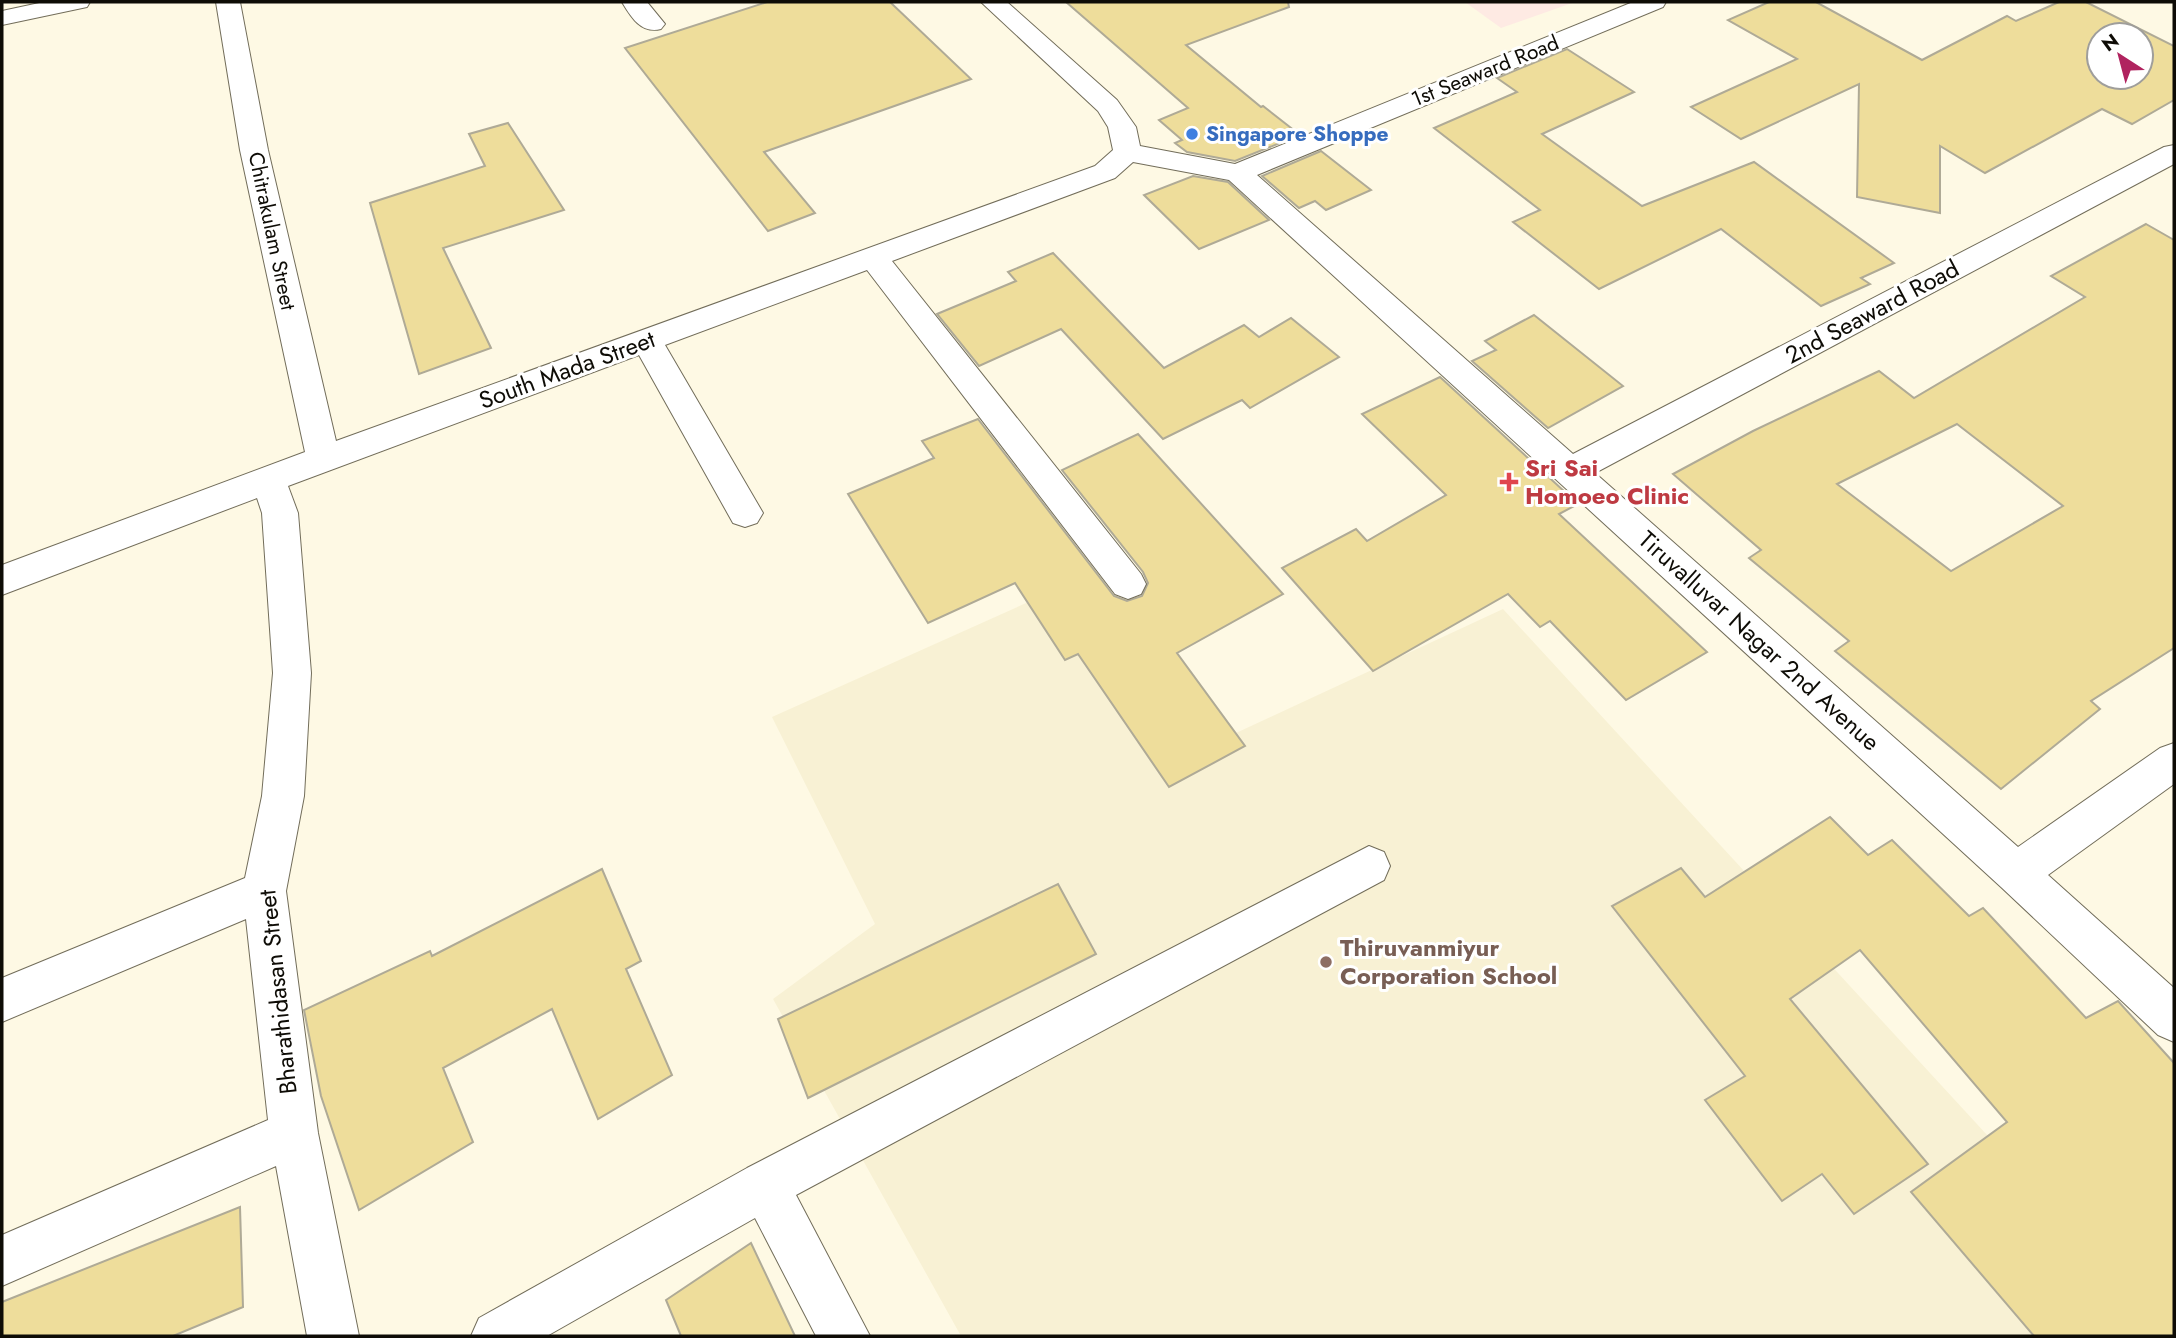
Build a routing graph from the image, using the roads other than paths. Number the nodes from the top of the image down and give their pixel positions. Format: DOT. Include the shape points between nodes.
graph roads {
  1 [pos="78,2"];
  2 [pos="228,2"];
  3 [pos="634,2"];
  4 [pos="993,2"];
  5 [pos="1654,2"];
  6 [pos="2,18"];
  7 [pos="652,24"];
  8 [pos="1127,152"];
  9 [pos="2174,153"];
  10 [pos="1238,173"];
  11 [pos="874,257"];
  12 [pos="646,341"];
  13 [pos="323,459"];
  14 [pos="1570,471"];
  15 [pos="269,480"];
  16 [pos="745,513"];
  17 [pos="2,580"];
  18 [pos="1128,583"];
  19 [pos="2174,761"];
  20 [pos="1369,866"];
  21 [pos="2017,873"];
  22 [pos="264,891"];
  23 [pos="2,1000"];
  24 [pos="2174,1019"];
  25 [pos="294,1133"];
  26 [pos="764,1185"];
  27 [pos="2,1261"];
  28 [pos="333,1336"];
  29 [pos="497,1336"];
  30 [pos="844,1336"];
  1 -- 6 [label="street"];
  2 -- 13 [label="street, Chitrakulam Street" via="254,150"];
  3 -- 7 [label="street"];
  4 -- 8 [label="street" via="1108,106 1122,127"];
  5 -- 10 [label="street, 1st Seaward Road"];
  8 -- 10 [label="street"];
  8 -- 11 [label="street, South Mada Street" via="1105,172"];
  9 -- 14 [label="street, 2nd Seaward Road"];
  10 -- 14 [label="street, Tiruvalluvar Nagar 2nd Avenue"];
  11 -- 12 [label="street, South Mada Street"];
  11 -- 18 [label="street"];
  12 -- 13 [label="street, South Mada Street"];
  12 -- 16 [label="street"];
  13 -- 15 [label="street, South Mada Street"];
  14 -- 21 [label="street, Tiruvalluvar Nagar 2nd Avenue"];
  15 -- 17 [label="street, South Mada Street"];
  15 -- 22 [label="street, Bharathidasan Street" via="280,513 292,673 283,796"];
  19 -- 21 [label="street"];
  20 -- 26 [label="street"];
  21 -- 24 [label="street, Tiruvalluvar Nagar 2nd Avenue"];
  22 -- 23 [label="street"];
  22 -- 25 [label="street, Bharathidasan Street"];
  25 -- 27 [label="street"];
  25 -- 28 [label="street, Bharathidasan Street"];
  26 -- 29 [label="street"];
  26 -- 30 [label="street"];
}
